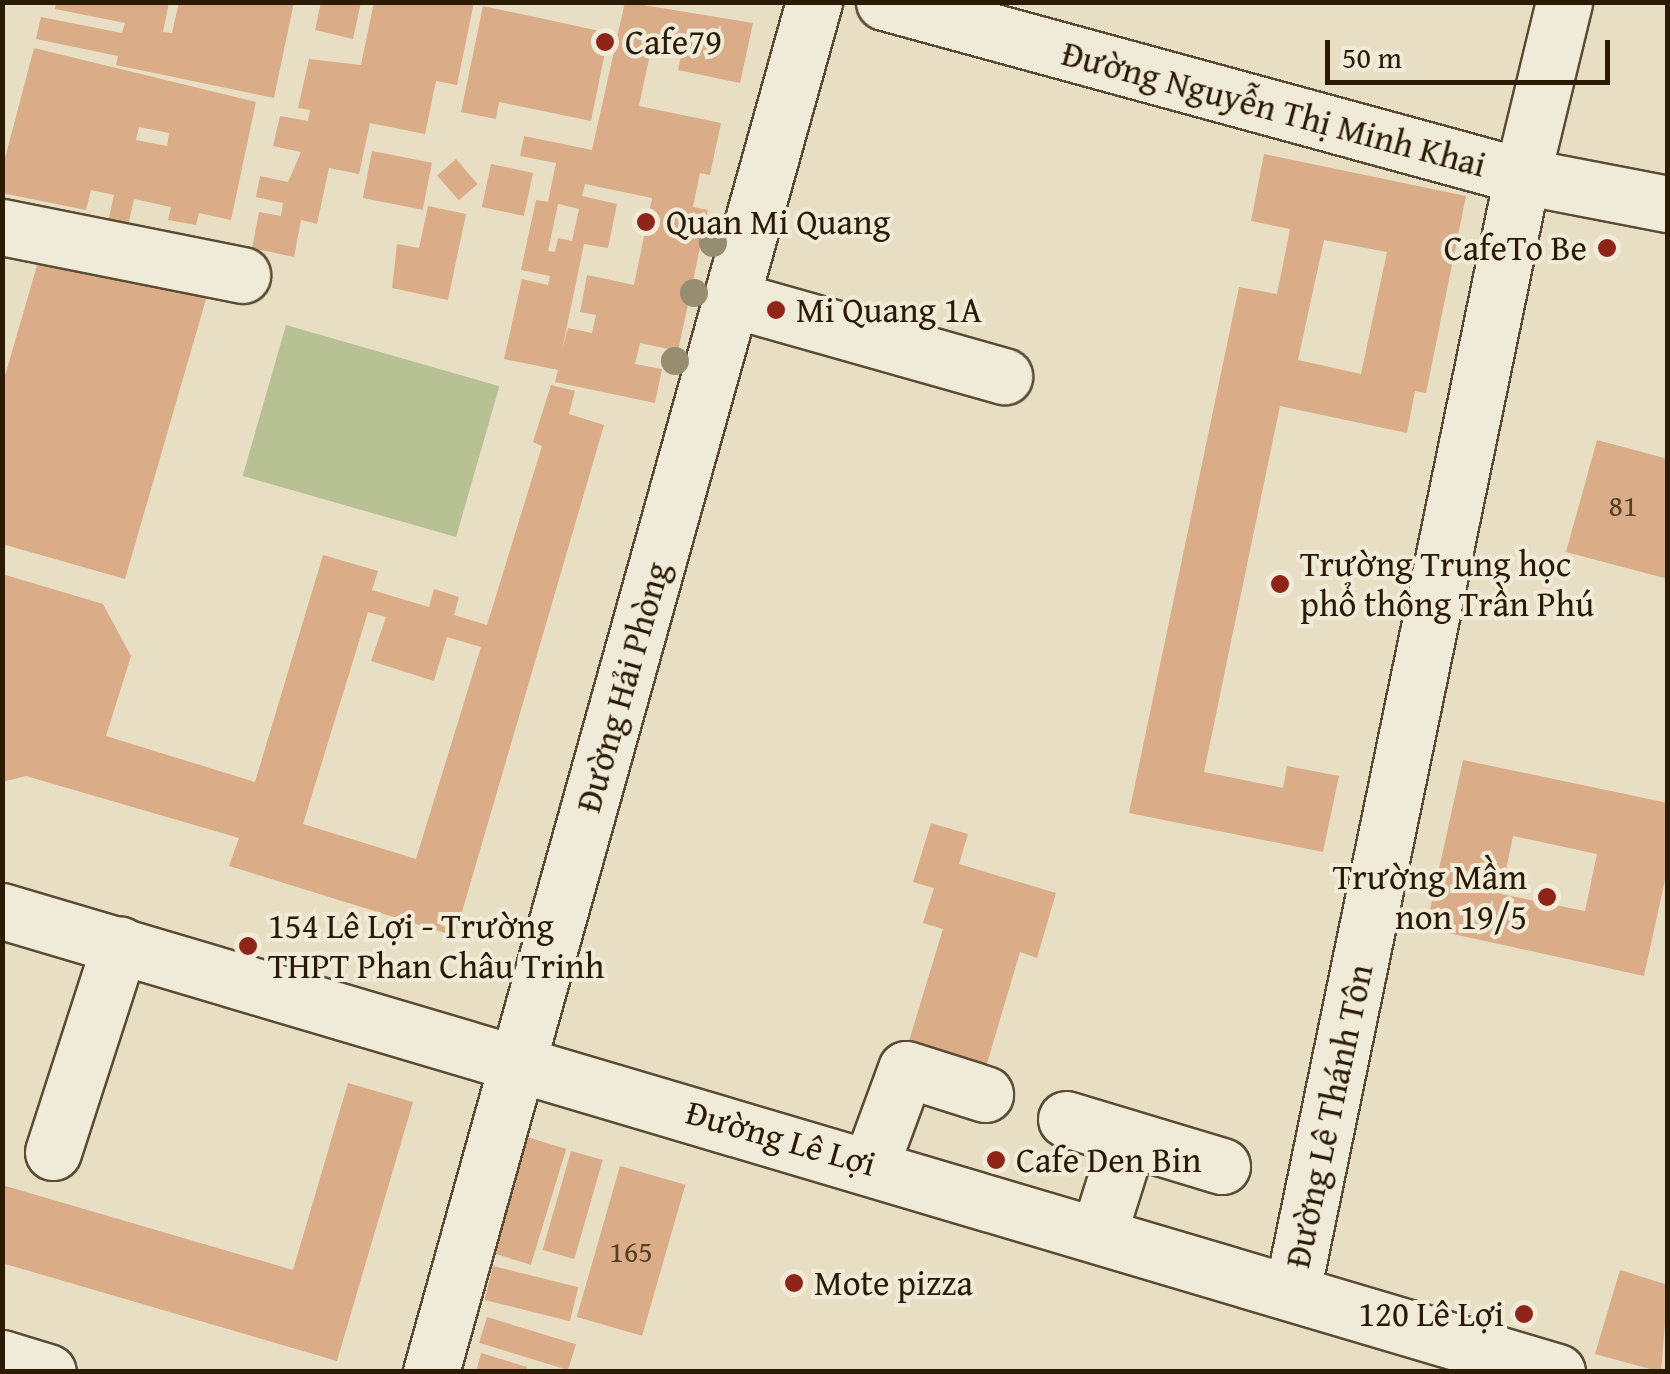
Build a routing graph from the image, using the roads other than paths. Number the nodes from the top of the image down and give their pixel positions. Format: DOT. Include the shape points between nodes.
graph roads {
  1 [pos="814,2"];
  2 [pos="884,2"];
  3 [pos="1564,2"];
  4 [pos="1522,176"];
  5 [pos="1668,204"];
  6 [pos="2,227"];
  7 [pos="242,276"];
  8 [pos="731,299"];
  9 [pos="1004,376"];
  10 [pos="11,922"];
  11 [pos="120,945"];
  12 [pos="518,1063"];
  13 [pos="985,1094"];
  14 [pos="1066,1119"];
  15 [pos="1128,1140"];
  16 [pos="52,1152"];
  17 [pos="871,1164"];
  18 [pos="1222,1166"];
  19 [pos="1098,1234"];
  20 [pos="1292,1292"];
  21 [pos="432,1372"];
  22 [pos="1557,1372"];
  1 -- 8 [label="street, Đường Hải Phòng"];
  2 -- 4 [label="street, Đường Nguyễn Thị Minh Khai"];
  3 -- 4 [label="street, Đường Lê Thánh Tôn"];
  4 -- 5 [label="street, Đường Nguyễn Thị Minh Khai"];
  4 -- 20 [label="street, Đường Lê Thánh Tôn"];
  6 -- 7 [label="street"];
  8 -- 9 [label="street"];
  8 -- 12 [label="street, Đường Hải Phòng"];
  10 -- 11 [label="street, Đường Lê Lợi"];
  11 -- 12 [label="street, Đường Lê Lợi" via="219,988 313,1016"];
  11 -- 16 [label="street"];
  12 -- 17 [label="street, Đường Lê Lợi"];
  12 -- 21 [label="street, Đường Hải Phòng"];
  13 -- 17 [label="street" via="906,1070"];
  14 -- 15 [label="street"];
  15 -- 18 [label="street"];
  15 -- 19 [label="street"];
  17 -- 19 [label="street, Đường Lê Lợi"];
  19 -- 20 [label="street, Đường Lê Lợi"];
  20 -- 22 [label="street, Đường Lê Lợi"];
}
